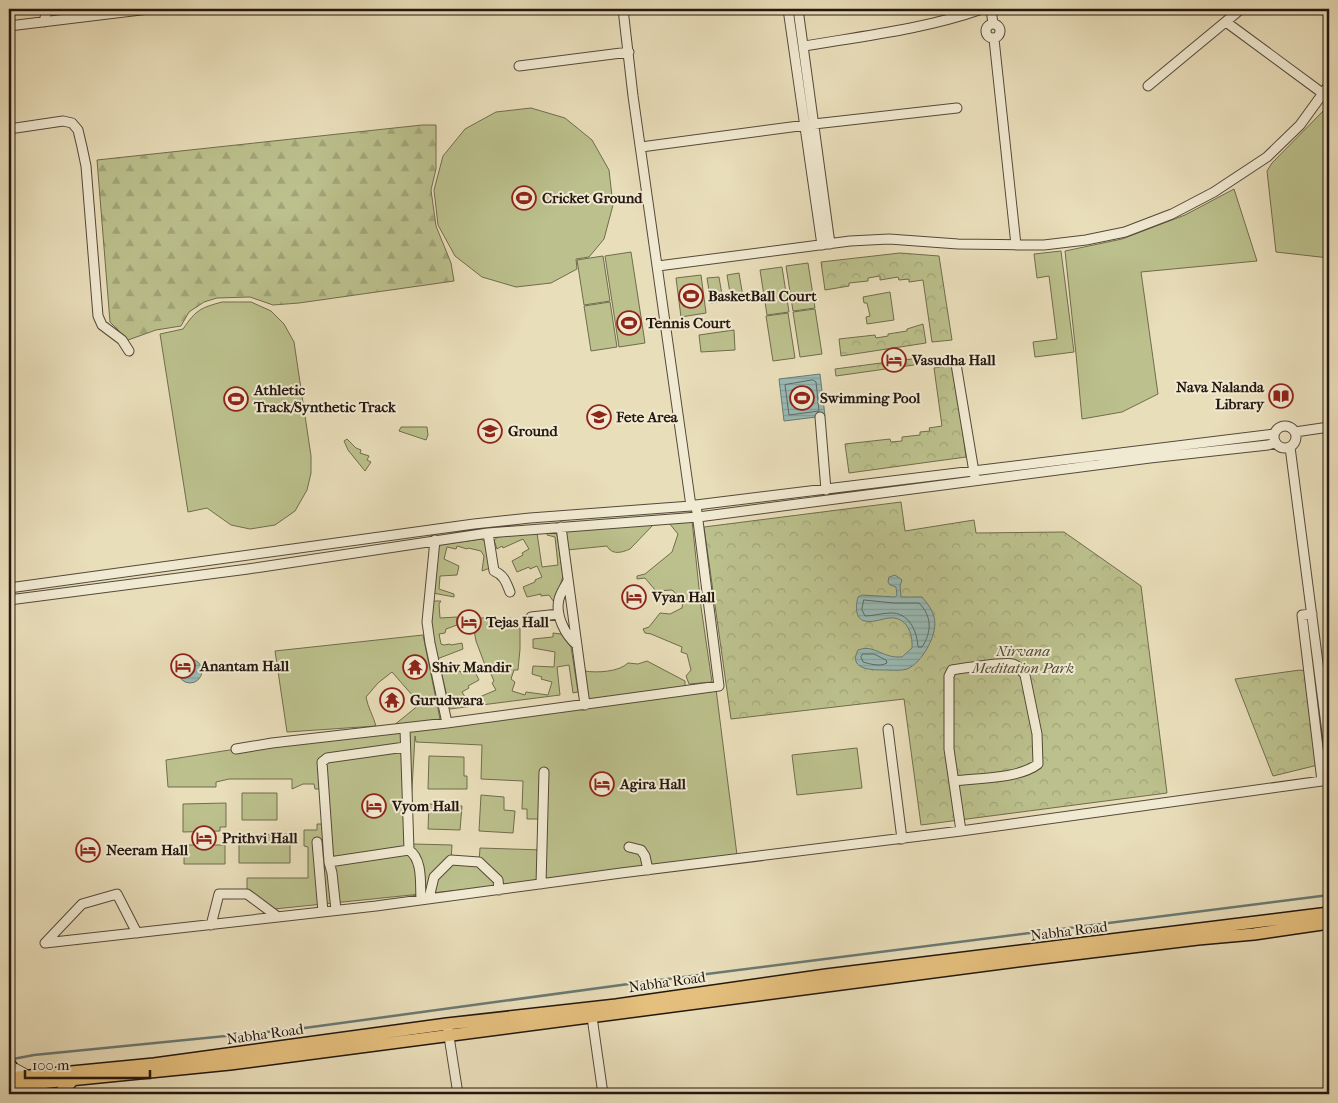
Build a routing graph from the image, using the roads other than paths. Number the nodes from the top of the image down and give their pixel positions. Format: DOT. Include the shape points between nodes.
graph roads {
  1 [pos="47,9"];
  2 [pos="148,9"];
  3 [pos="623,9"];
  4 [pos="788,9"];
  5 [pos="798,9"];
  6 [pos="982,9"];
  7 [pos="991,9"];
  8 [pos="1241,9"];
  9 [pos="44,22"];
  10 [pos="1226,22"];
  11 [pos="9,26"];
  12 [pos="804,46"];
  13 [pos="629,52"];
  14 [pos="519,66"];
  15 [pos="1148,86"];
  16 [pos="1328,92"];
  17 [pos="957,108"];
  18 [pos="810,125"];
  19 [pos="9,129"];
  20 [pos="641,147"];
  21 [pos="826,244"];
  22 [pos="1016,245"];
  23 [pos="658,266"];
  24 [pos="129,351"];
  25 [pos="956,364"];
  26 [pos="820,417"];
  27 [pos="1329,427"];
  28 [pos="1295,432"];
  29 [pos="1274,438"];
  30 [pos="1290,447"];
  31 [pos="975,477"];
  32 [pos="826,490"];
  33 [pos="696,510"];
  34 [pos="561,527"];
  35 [pos="417,532"];
  36 [pos="488,533"];
  37 [pos="435,540"];
  38 [pos="417,543"];
  39 [pos="163,567"];
  40 [pos="165,580"];
  41 [pos="568,580"];
  42 [pos="9,588"];
  43 [pos="510,592"];
  44 [pos="9,600"];
  45 [pos="559,614"];
  46 [pos="1312,614"];
  47 [pos="531,617"];
  48 [pos="577,645"];
  49 [pos="585,705"];
  50 [pos="447,724"];
  51 [pos="405,729"];
  52 [pos="888,729"];
  53 [pos="405,747"];
  54 [pos="1329,748"];
  55 [pos="236,749"];
  56 [pos="544,772"];
  57 [pos="1326,780"];
  58 [pos="954,781"];
  59 [pos="961,831"];
  60 [pos="902,838"];
  61 [pos="317,842"];
  62 [pos="629,847"];
  63 [pos="409,850"];
  64 [pos="329,862"];
  65 [pos="648,870"];
  66 [pos="542,884"];
  67 [pos="499,890"];
  68 [pos="425,899"];
  69 [pos="336,910"];
  70 [pos="323,912"];
  71 [pos="1329,913"];
  72 [pos="278,918"];
  73 [pos="1329,923"];
  74 [pos="211,925"];
  75 [pos="137,933"];
  76 [pos="591,1012"];
  77 [pos="448,1030"];
  78 [pos="9,1061"];
  79 [pos="208,1062"];
  80 [pos="9,1078"];
  81 [pos="26,1080"];
  82 [pos="73,1080"];
  83 [pos="42,1084"];
  84 [pos="9,1086"];
  85 [pos="59,1094"];
  86 [pos="458,1094"];
  87 [pos="603,1094"];
  1 -- 9 [label="street"];
  2 -- 9 [label="street"];
  3 -- 13 [label="street"];
  4 -- 18 [label="street"];
  5 -- 12 [label="street"];
  6 -- 12 [label="street" via="914,28"];
  7 -- 22 [label="street" via="993,24 986,32 994,38"];
  8 -- 10 [label="street"];
  9 -- 11 [label="street"];
  10 -- 15 [label="street"];
  10 -- 16 [label="street"];
  12 -- 18 [label="street"];
  13 -- 14 [label="street"];
  13 -- 20 [label="street"];
  16 -- 22 [label="street" via="1267,157 1214,192 1172,214 1125,232 1086,240"];
  17 -- 18 [label="street"];
  18 -- 20 [label="street"];
  18 -- 21 [label="street"];
  19 -- 24 [label="street" via="63,122 72,123 78,130 86,166 98,316 102,325 122,340"];
  20 -- 23 [label="street"];
  21 -- 22 [label="street" via="889,239"];
  21 -- 23 [label="street"];
  23 -- 33 [label="street"];
  25 -- 31 [label="street"];
  26 -- 32 [label="street"];
  27 -- 28 [label="street"];
  28 -- 29 [label="street" via="1284,426 1279,428"];
  28 -- 30 [label="street" via="1296,440"];
  29 -- 30 [label="street" via="1282,448"];
  29 -- 31 [label="street" via="1268,445"];
  30 -- 46 [label="street"];
  31 -- 32 [label="street"];
  31 -- 33 [label="street"];
  32 -- 33 [label="street"];
  33 -- 34 [label="street"];
  33 -- 35 [label="street" via="530,518"];
  33 -- 49 [label="street" via="719,686"];
  34 -- 36 [label="street"];
  34 -- 41 [label="street"];
  35 -- 38 [label="street"];
  35 -- 39 [label="street"];
  36 -- 37 [label="street"];
  36 -- 43 [label="street" via="494,570 505,579"];
  37 -- 38 [label="street"];
  37 -- 50 [label="street" via="428,622"];
  38 -- 40 [label="street"];
  39 -- 40 [label="street"];
  39 -- 42 [label="street"];
  40 -- 44 [label="street"];
  41 -- 45 [label="street" via="559,600"];
  41 -- 48 [label="street"];
  45 -- 47 [label="street"];
  45 -- 48 [label="street" via="570,640"];
  46 -- 54 [label="street"];
  46 -- 57 [label="street" via="1302,614"];
  48 -- 49 [label="street"];
  49 -- 50 [label="street"];
  50 -- 51 [label="street"];
  51 -- 53 [label="street"];
  51 -- 55 [label="street"];
  52 -- 60 [label="street"];
  53 -- 63 [label="street"];
  53 -- 64 [label="street" via="327,758 322,762"];
  56 -- 66 [label="street"];
  57 -- 59 [label="street"];
  58 -- 58 [label="street" via="949,750 949,676 952,670 1011,664 1020,667 1025,675 1037,734 1038,764 1019,773"];
  58 -- 59 [label="street"];
  59 -- 60 [label="street"];
  60 -- 65 [label="street"];
  61 -- 70 [label="street"];
  62 -- 65 [label="street" via="641,850"];
  63 -- 64 [label="street"];
  63 -- 68 [label="street" via="417,860"];
  64 -- 69 [label="street"];
  65 -- 66 [label="street"];
  66 -- 67 [label="street"];
  67 -- 68 [label="street"];
  67 -- 68 [label="street" via="498,880 479,862 451,860 434,877"];
  68 -- 69 [label="street"];
  69 -- 70 [label="street"];
  70 -- 72 [label="street"];
  71 -- 76 [label="main road, Nabha Road" via="826,975"];
  72 -- 74 [label="street"];
  72 -- 74 [label="street" via="248,894 219,894"];
  73 -- 76 [label="main road, Nabha Road"];
  74 -- 75 [label="street"];
  75 -- 75 [label="street" via="91,938 45,943 82,904 117,894"];
  76 -- 77 [label="main road, Nabha Road"];
  76 -- 87 [label="street"];
  77 -- 79 [label="main road, Nabha Road"];
  77 -- 86 [label="street"];
  78 -- 81 [label="street"];
  79 -- 82 [label="main road, Nabha Road"];
  79 -- 83 [label="main road, Nabha Road" via="154,1064"];
  80 -- 81 [label="main road, Nabha Road"];
  81 -- 83 [label="main road, Nabha Road"];
  81 -- 84 [label="main road, Nabha Road"];
  82 -- 83 [label="main road, Nabha Road"];
  82 -- 85 [label="main road"];
}
